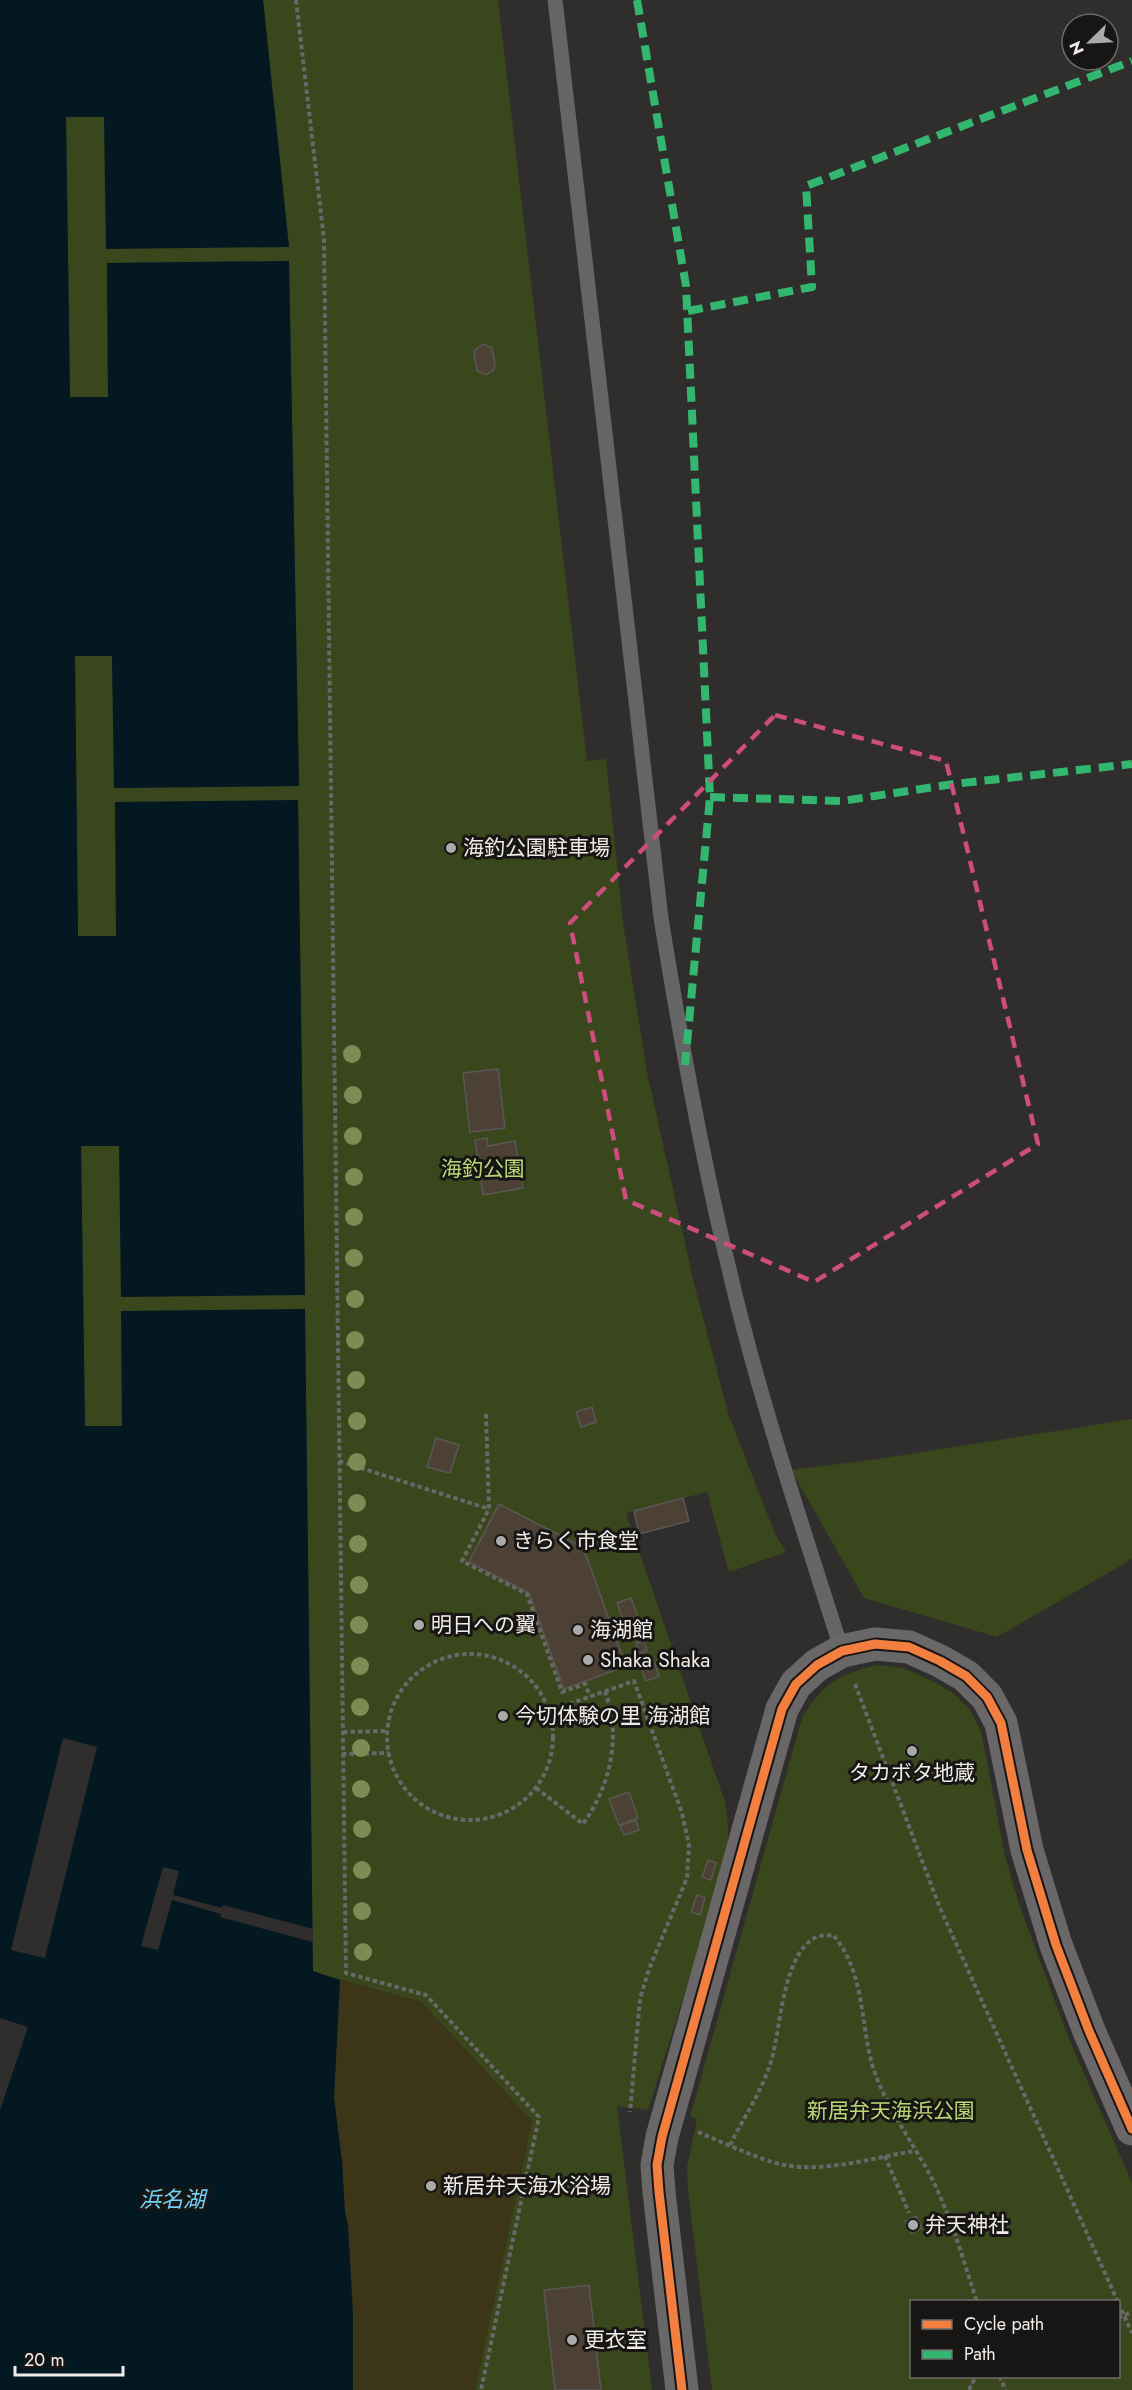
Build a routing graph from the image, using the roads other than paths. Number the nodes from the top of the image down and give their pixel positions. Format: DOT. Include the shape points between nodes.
graph roads {
  1 [pos="555,0"];
  2 [pos="842,1651"];
  3 [pos="1132,2129"];
  4 [pos="682,2390"];
  1 -- 2 [label="lane" via="661,918 685,1065 729,1270 771,1430"];
  2 -- 3 [label="street" via="875,1644 909,1647 966,1676 987,1697 1001,1724 1027,1850 1056,1945"];
  2 -- 4 [label="street" via="817,1665 796,1684 782,1708 662,2137 657,2165 659,2192"];
}
